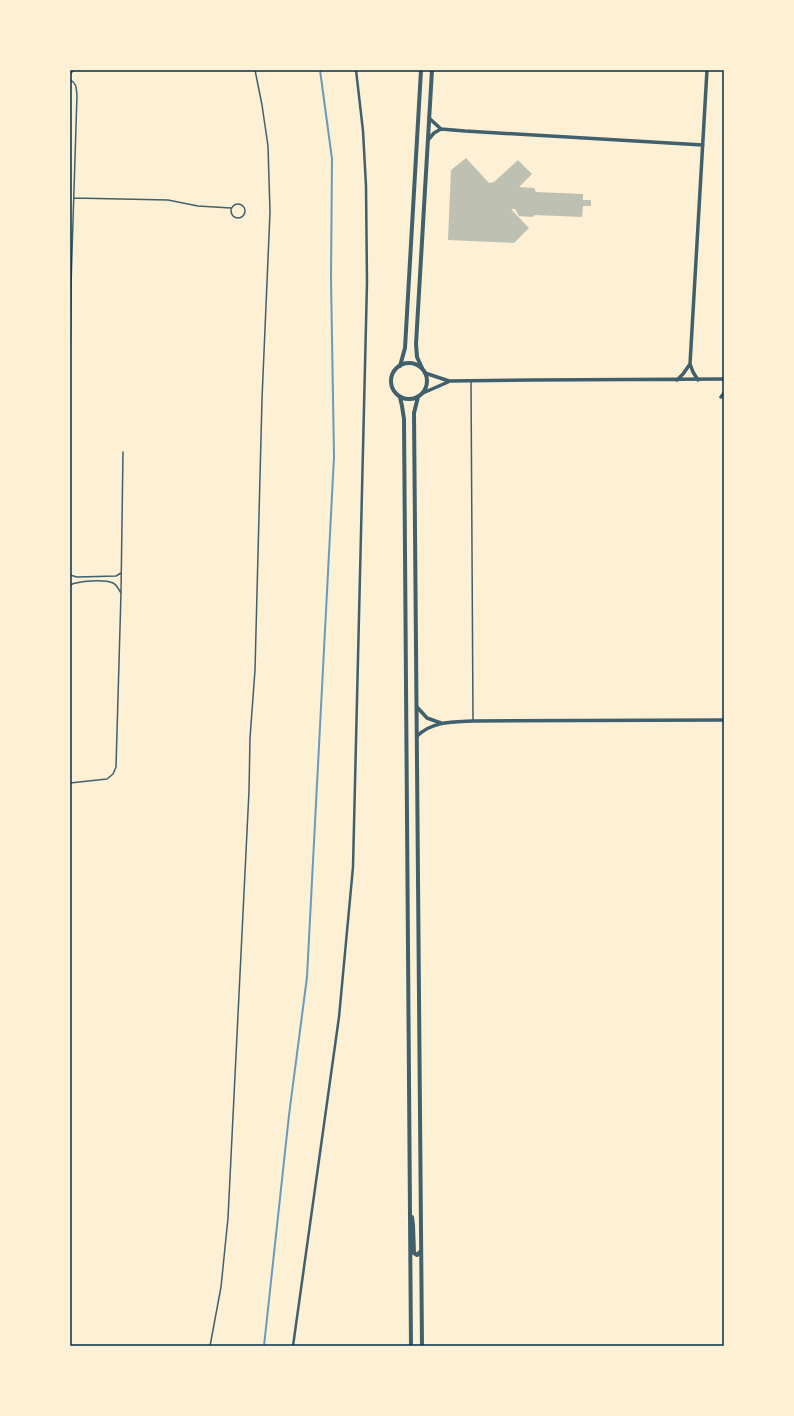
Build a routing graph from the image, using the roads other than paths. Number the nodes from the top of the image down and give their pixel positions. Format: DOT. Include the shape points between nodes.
graph roads {
  1 [pos="74,70"];
  2 [pos="255,70"];
  3 [pos="356,70"];
  4 [pos="421,70"];
  5 [pos="432,70"];
  6 [pos="707,70"];
  7 [pos="70,74"];
  8 [pos="70,80"];
  9 [pos="429,118"];
  10 [pos="441,129"];
  11 [pos="428,140"];
  12 [pos="703,144"];
  13 [pos="74,198"];
  14 [pos="232,208"];
  15 [pos="70,330"];
  16 [pos="70,358"];
  17 [pos="690,364"];
  18 [pos="400,366"];
  19 [pos="422,368"];
  20 [pos="70,370"];
  21 [pos="425,373"];
  22 [pos="677,380"];
  23 [pos="698,380"];
  24 [pos="724,380"];
  25 [pos="449,381"];
  26 [pos="470,381"];
  27 [pos="423,393"];
  28 [pos="400,397"];
  29 [pos="418,397"];
  30 [pos="124,452"];
  31 [pos="121,572"];
  32 [pos="70,575"];
  33 [pos="70,585"];
  34 [pos="121,593"];
  35 [pos="416,707"];
  36 [pos="724,720"];
  37 [pos="473,722"];
  38 [pos="442,723"];
  39 [pos="417,736"];
  40 [pos="70,783"];
  41 [pos="410,1211"];
  42 [pos="422,1249"];
  43 [pos="210,1346"];
  44 [pos="292,1346"];
  45 [pos="411,1346"];
  46 [pos="422,1346"];
  1 -- 7 [label="lane"];
  2 -- 43 [label="lane" via="268,146 270,212 255,670 228,1218 221,1287"];
  3 -- 44 [label="street" via="366,186 366,282 353,867 339,1016"];
  4 -- 18 [label="street" via="405,348"];
  5 -- 9 [label="street"];
  6 -- 12 [label="street"];
  8 -- 13 [label="lane" via="77,86"];
  9 -- 10 [label="street"];
  9 -- 11 [label="street"];
  10 -- 11 [label="street"];
  10 -- 12 [label="street"];
  11 -- 19 [label="street" via="416,344 417,357"];
  12 -- 17 [label="street"];
  13 -- 14 [label="lane" via="168,200 198,206"];
  13 -- 15 [label="lane"];
  14 -- 14 [label="lane" via="231,214 236,218 244,214 244,208 239,204"];
  15 -- 16 [label="lane"];
  16 -- 20 [label="lane"];
  17 -- 22 [label="street"];
  17 -- 23 [label="street"];
  18 -- 19 [label="street" via="409,363"];
  18 -- 28 [label="street" via="394,371 391,379 392,388"];
  19 -- 21 [label="street"];
  21 -- 25 [label="street"];
  21 -- 27 [label="street" via="427,383"];
  22 -- 23 [label="street"];
  22 -- 26 [label="street"];
  23 -- 24 [label="street"];
  25 -- 26 [label="street"];
  25 -- 27 [label="street"];
  26 -- 37 [label="lane"];
  27 -- 29 [label="street"];
  28 -- 29 [label="street" via="407,400"];
  28 -- 41 [label="street" via="404,414"];
  29 -- 35 [label="street" via="414,413"];
  30 -- 31 [label="lane"];
  31 -- 32 [label="lane" via="116,576"];
  31 -- 34 [label="lane"];
  33 -- 34 [label="lane" via="77,582 107,582 116,586"];
  34 -- 40 [label="lane" via="115,771 107,779"];
  35 -- 38 [label="street" via="428,718"];
  35 -- 39 [label="street"];
  36 -- 37 [label="street"];
  37 -- 38 [label="street"];
  38 -- 39 [label="street" via="426,729"];
  39 -- 42 [label="street"];
  41 -- 42 [label="street" via="414,1254 419,1255"];
  41 -- 45 [label="street"];
  42 -- 46 [label="street"];
}
